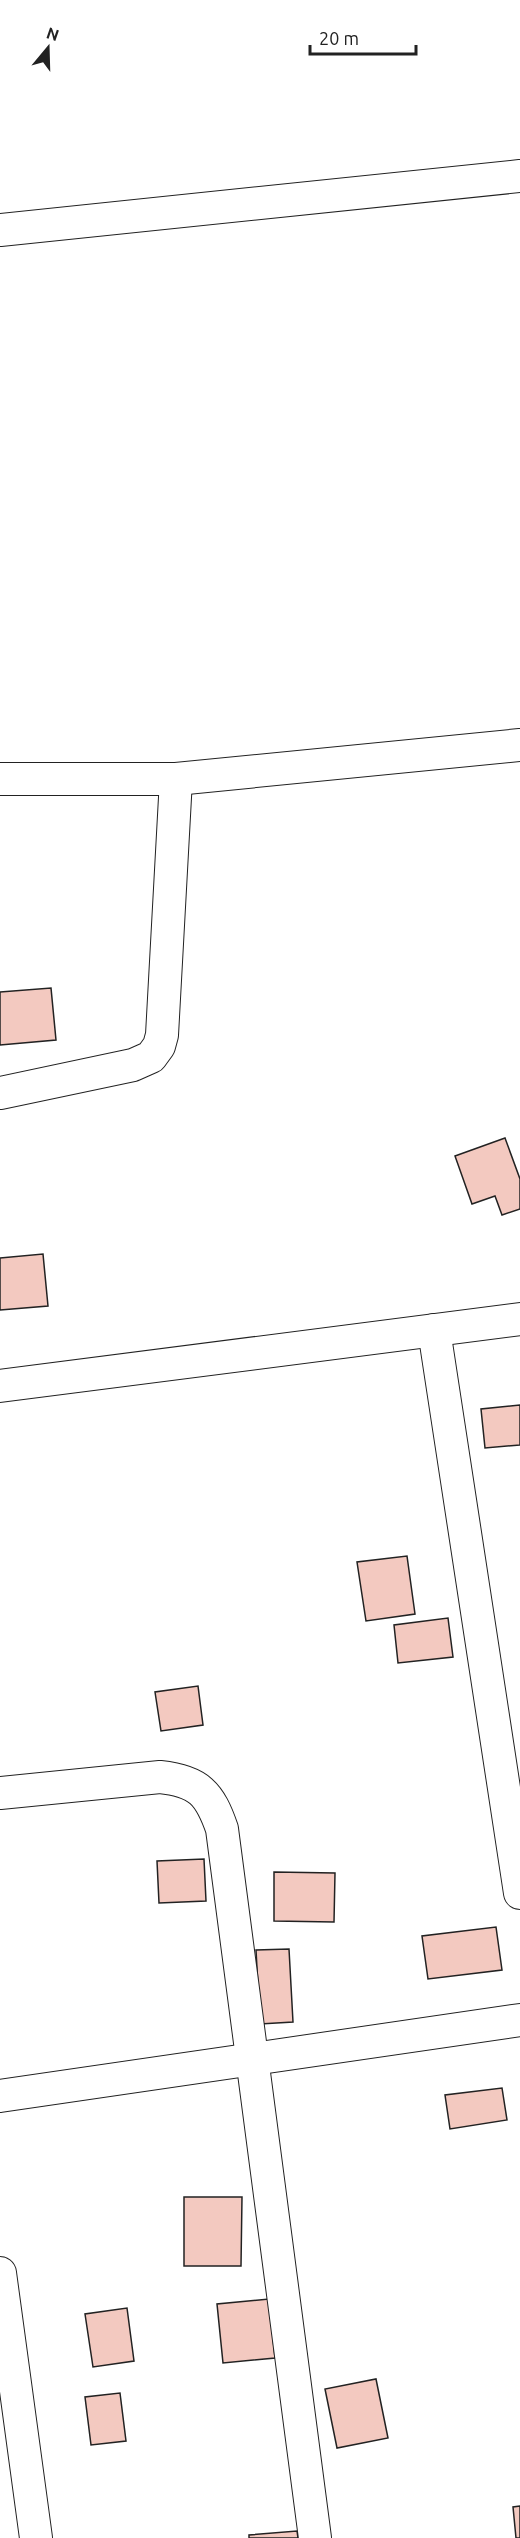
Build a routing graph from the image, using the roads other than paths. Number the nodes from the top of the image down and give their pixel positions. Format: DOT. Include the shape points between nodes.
graph roads {
  1 [pos="520,176"];
  2 [pos="0,230"];
  3 [pos="520,745"];
  4 [pos="0,779"];
  5 [pos="176,780"];
  6 [pos="0,1093"];
  7 [pos="520,1319"];
  8 [pos="434,1330"];
  9 [pos="0,1386"];
  10 [pos="0,1793"];
  11 [pos="520,1893"];
  12 [pos="520,2020"];
  13 [pos="254,2059"];
  14 [pos="0,2096"];
  15 [pos="0,2273"];
  16 [pos="36,2538"];
  17 [pos="315,2538"];
  1 -- 2 [label="street"];
  3 -- 5 [label="street"];
  4 -- 5 [label="street"];
  5 -- 6 [label="street" via="159,1046 151,1057 133,1065"];
  7 -- 8 [label="street"];
  8 -- 9 [label="street"];
  8 -- 11 [label="street"];
  10 -- 13 [label="street" via="160,1777 182,1780 201,1790 214,1805 222,1829"];
  12 -- 13 [label="street"];
  13 -- 14 [label="street"];
  13 -- 17 [label="street"];
  15 -- 16 [label="street"];
}
